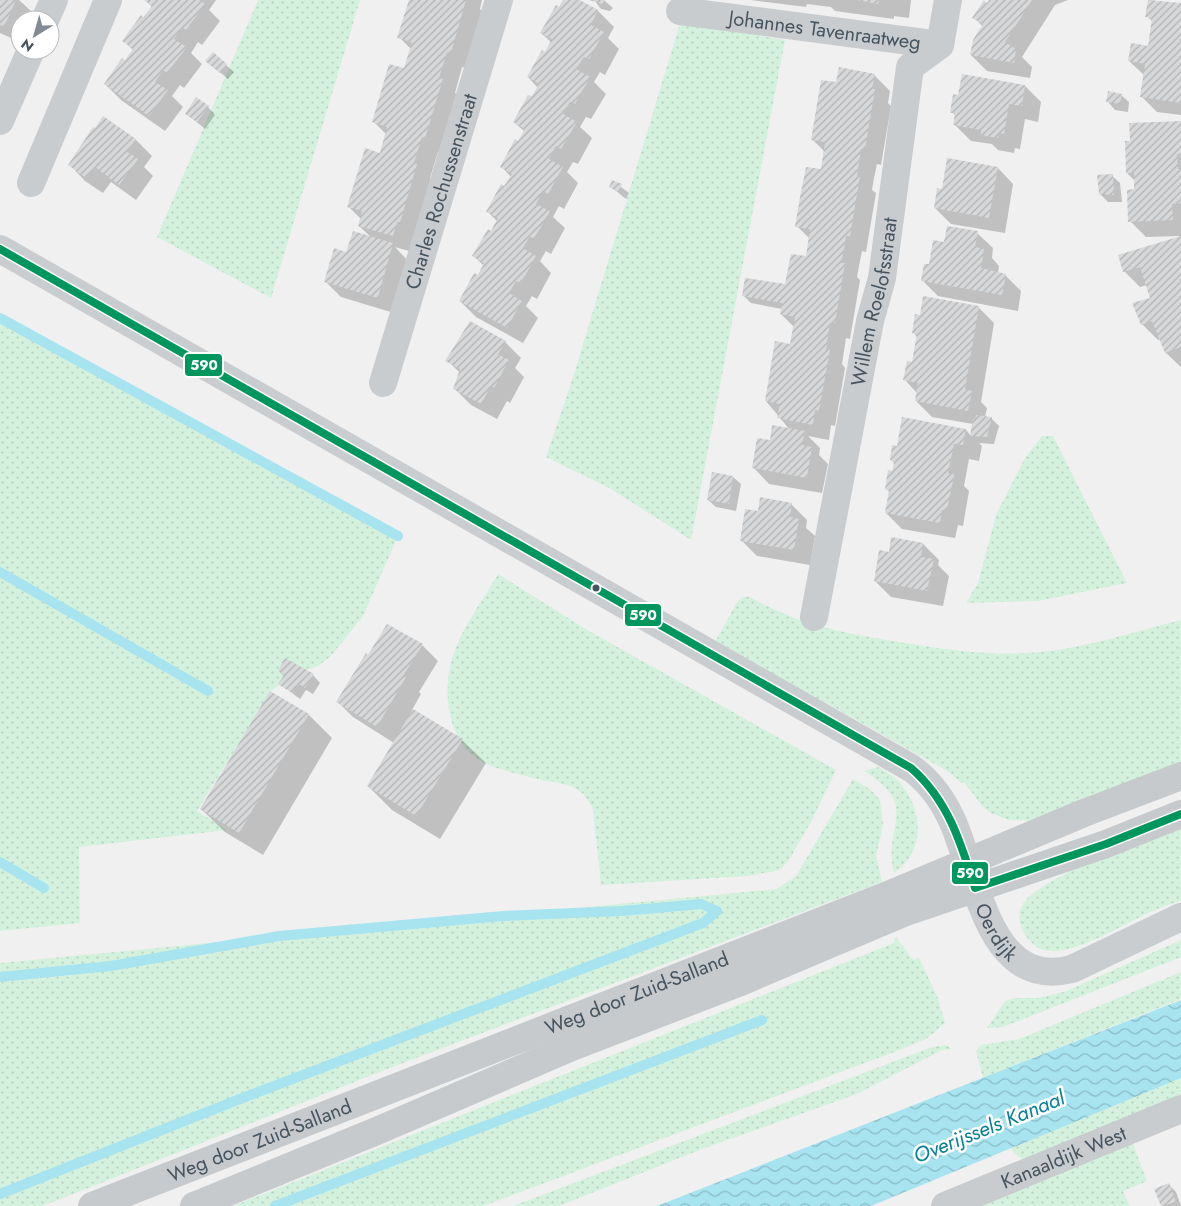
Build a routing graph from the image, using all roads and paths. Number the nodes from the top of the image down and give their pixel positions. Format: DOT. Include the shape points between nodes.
graph roads {
  1 [pos="108,0"];
  2 [pos="499,0"];
  3 [pos="948,0"];
  4 [pos="680,11"];
  5 [pos="940,44"];
  6 [pos="28,60"];
  7 [pos="0,122"];
  8 [pos="32,183"];
  9 [pos="0,249"];
  10 [pos="383,383"];
  11 [pos="814,617"];
  12 [pos="1181,776"];
  13 [pos="1181,814"];
  14 [pos="967,862"];
  15 [pos="975,888"];
  16 [pos="1181,917"];
  17 [pos="1181,1109"];
  18 [pos="92,1206"];
  19 [pos="194,1206"];
  20 [pos="945,1206"];
  1 -- 8 [label="street"];
  2 -- 10 [label="street, Charles Rochussenstraat"];
  3 -- 5 [label="street"];
  4 -- 5 [label="street, Johannes Tavenraatweg"];
  5 -- 11 [label="street, Willem Roelofsstraat" via="910,67 882,278 870,321"];
  6 -- 7 [label="street"];
  9 -- 14 [label="street, Oerdijk" via="911,768 927,779 952,819"];
  12 -- 14 [label="main road, Weg door Zuid-Salland"];
  13 -- 15 [label="main road, Weg door Zuid-Salland" via="1106,844"];
  14 -- 15 [label="street, Oerdijk"];
  14 -- 18 [label="main road, Weg door Zuid-Salland"];
  15 -- 16 [label="street, Oerdijk" via="1009,955 1040,972 1055,974 1072,969"];
  15 -- 19 [label="main road, Weg door Zuid-Salland" via="903,913 738,983 572,1047"];
  17 -- 20 [label="street, Kanaaldijk West"];
}
